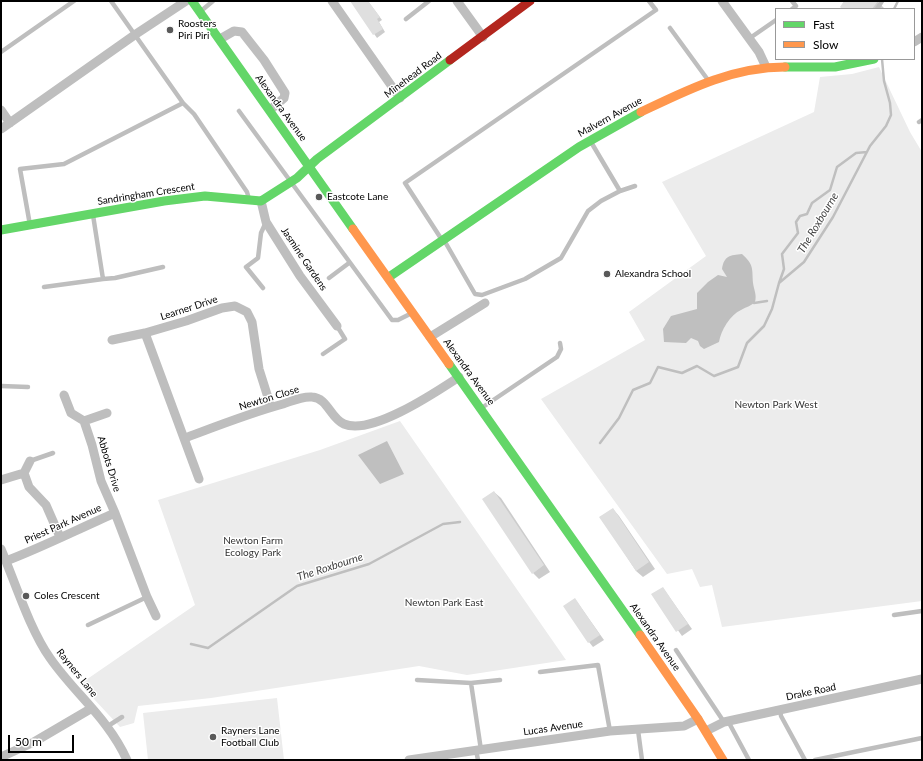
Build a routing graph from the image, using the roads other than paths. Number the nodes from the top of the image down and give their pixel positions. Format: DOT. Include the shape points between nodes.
graph roads {
  1 [pos="74,1"];
  2 [pos="111,1"];
  3 [pos="186,1"];
  4 [pos="192,1"];
  5 [pos="213,1"];
  6 [pos="332,1"];
  7 [pos="429,1"];
  8 [pos="457,1"];
  9 [pos="530,1"];
  10 [pos="649,1"];
  11 [pos="722,1"];
  12 [pos="200,12"];
  13 [pos="406,19"];
  14 [pos="775,21"];
  15 [pos="670,28"];
  16 [pos="136,34"];
  17 [pos="483,37"];
  18 [pos="750,38"];
  19 [pos="220,39"];
  20 [pos="1,52"];
  21 [pos="868,60"];
  22 [pos="766,67"];
  23 [pos="708,81"];
  24 [pos="400,98"];
  25 [pos="184,103"];
  26 [pos="1,110"];
  27 [pos="270,110"];
  28 [pos="239,111"];
  29 [pos="10,123"];
  30 [pos="1,130"];
  31 [pos="590,141"];
  32 [pos="308,167"];
  33 [pos="291,182"];
  34 [pos="635,186"];
  35 [pos="620,191"];
  36 [pos="249,201"];
  37 [pos="261,201"];
  38 [pos="92,213"];
  39 [pos="266,222"];
  40 [pos="30,225"];
  41 [pos="1,230"];
  42 [pos="443,240"];
  43 [pos="349,263"];
  44 [pos="163,267"];
  45 [pos="388,277"];
  46 [pos="329,278"];
  47 [pos="103,279"];
  48 [pos="44,287"];
  49 [pos="263,288"];
  50 [pos="485,303"];
  51 [pos="413,312"];
  52 [pos="337,326"];
  53 [pos="145,333"];
  54 [pos="430,337"];
  55 [pos="112,340"];
  56 [pos="560,343"];
  57 [pos="323,354"];
  58 [pos="459,377"];
  59 [pos="1,386"];
  60 [pos="28,387"];
  61 [pos="64,395"];
  62 [pos="271,407"];
  63 [pos="482,408"];
  64 [pos="107,413"];
  65 [pos="84,421"];
  66 [pos="185,438"];
  67 [pos="53,452"];
  68 [pos="30,461"];
  69 [pos="24,473"];
  70 [pos="199,479"];
  71 [pos="1,480"];
  72 [pos="115,513"];
  73 [pos="60,537"];
  74 [pos="1,549"];
  75 [pos="6,561"];
  76 [pos="147,597"];
  77 [pos="922,611"];
  78 [pos="894,615"];
  79 [pos="156,616"];
  80 [pos="88,625"];
  81 [pos="676,650"];
  82 [pos="540,672"];
  83 [pos="922,679"];
  84 [pos="417,680"];
  85 [pos="500,680"];
  86 [pos="471,683"];
  87 [pos="92,708"];
  88 [pos="780,710"];
  89 [pos="122,717"];
  90 [pos="698,719"];
  91 [pos="726,722"];
  92 [pos="108,726"];
  93 [pos="638,730"];
  94 [pos="610,731"];
  95 [pos="706,731"];
  96 [pos="922,738"];
  97 [pos="478,750"];
  98 [pos="16,751"];
  99 [pos="1,757"];
  100 [pos="22,760"];
  101 [pos="127,760"];
  102 [pos="410,760"];
  103 [pos="478,760"];
  104 [pos="642,760"];
  105 [pos="723,760"];
  106 [pos="748,760"];
  107 [pos="805,760"];
  108 [pos="815,760"];
  1 -- 20 [label="lane"];
  2 -- 16 [label="lane"];
  3 -- 16 [label="street"];
  4 -- 12 [label="street, Alexandra Avenue"];
  5 -- 12 [label="lane"];
  6 -- 24 [label="street"];
  7 -- 13 [label="lane"];
  8 -- 17 [label="street"];
  9 -- 17 [label="street, Minehead Road"];
  10 -- 42 [label="lane" via="656,10 405,183"];
  11 -- 18 [label="street"];
  12 -- 19 [label="street, Alexandra Avenue"];
  14 -- 18 [label="lane"];
  15 -- 23 [label="lane"];
  16 -- 25 [label="lane"];
  16 -- 29 [label="street"];
  17 -- 24 [label="street, Minehead Road"];
  18 -- 22 [label="street"];
  19 -- 27 [label="street, Alexandra Avenue" via="235,65"];
  19 -- 27 [label="street" via="234,31 242,32 264,60 285,93 284,98"];
  21 -- 22 [label="street, Malvern Avenue" via="835,67"];
  22 -- 23 [label="street, Malvern Avenue"];
  23 -- 31 [label="street, Malvern Avenue" via="623,121"];
  24 -- 32 [label="street, Minehead Road"];
  25 -- 36 [label="lane" via="247,192"];
  25 -- 40 [label="lane" via="64,164 20,169"];
  26 -- 29 [label="street"];
  27 -- 32 [label="street, Alexandra Avenue"];
  28 -- 33 [label="lane"];
  29 -- 30 [label="street"];
  31 -- 35 [label="lane"];
  31 -- 42 [label="street, Malvern Avenue"];
  32 -- 33 [label="street"];
  32 -- 45 [label="street, Alexandra Avenue"];
  33 -- 37 [label="street"];
  33 -- 43 [label="lane"];
  34 -- 35 [label="lane"];
  35 -- 42 [label="lane" via="588,211 561,258 525,279 482,295 475,294"];
  36 -- 37 [label="street, Sandringham Crescent"];
  36 -- 38 [label="street, Sandringham Crescent" via="205,196"];
  37 -- 39 [label="street, Jasmine Gardens"];
  38 -- 40 [label="street, Sandringham Crescent"];
  38 -- 47 [label="lane"];
  39 -- 49 [label="lane" via="261,233 258,258 246,267"];
  39 -- 52 [label="street, Jasmine Gardens" via="300,276"];
  40 -- 41 [label="street, Sandringham Crescent"];
  42 -- 45 [label="street, Malvern Avenue"];
  43 -- 46 [label="lane"];
  43 -- 51 [label="lane" via="392,320 398,320"];
  44 -- 47 [label="lane"];
  45 -- 51 [label="street, Alexandra Avenue"];
  47 -- 48 [label="lane"];
  50 -- 54 [label="street"];
  51 -- 54 [label="street, Alexandra Avenue"];
  52 -- 57 [label="lane" via="345,339"];
  53 -- 55 [label="street, Learner Drive"];
  53 -- 62 [label="street, Learner Drive" via="222,308 235,306 246,312 252,322 259,370"];
  53 -- 66 [label="street"];
  54 -- 58 [label="street, Alexandra Avenue"];
  56 -- 63 [label="lane" via="561,350 557,357"];
  58 -- 62 [label="street, Newton Close" via="411,408 358,426 343,424 323,401 313,397"];
  58 -- 63 [label="street, Alexandra Avenue"];
  59 -- 60 [label="lane"];
  61 -- 65 [label="street" via="71,413"];
  62 -- 66 [label="street, Newton Close"];
  63 -- 90 [label="street, Alexandra Avenue"];
  64 -- 65 [label="street"];
  65 -- 72 [label="street, Abbots Drive" via="101,481"];
  66 -- 70 [label="street"];
  67 -- 68 [label="lane"];
  68 -- 69 [label="street"];
  69 -- 71 [label="street"];
  69 -- 73 [label="street" via="29,487 46,505"];
  72 -- 73 [label="street, Priest Park Avenue"];
  72 -- 76 [label="street, Priest Park Avenue"];
  73 -- 75 [label="street, Priest Park Avenue" via="47,545"];
  74 -- 75 [label="street, Rayners Lane"];
  75 -- 87 [label="street, Rayners Lane" via="35,630 50,658"];
  76 -- 79 [label="street, Priest Park Avenue"];
  76 -- 80 [label="lane"];
  77 -- 78 [label="lane"];
  81 -- 91 [label="lane"];
  82 -- 94 [label="lane" via="598,665"];
  83 -- 88 [label="street, Drake Road"];
  84 -- 86 [label="lane"];
  85 -- 86 [label="lane"];
  86 -- 97 [label="lane"];
  87 -- 92 [label="street, Rayners Lane"];
  87 -- 98 [label="street"];
  88 -- 91 [label="street, Drake Road"];
  88 -- 107 [label="lane"];
  89 -- 92 [label="lane"];
  90 -- 93 [label="street, Lucas Avenue" via="684,726"];
  90 -- 95 [label="street, Alexandra Avenue"];
  91 -- 95 [label="street, Drake Road"];
  91 -- 106 [label="lane"];
  92 -- 101 [label="street, Rayners Lane"];
  93 -- 94 [label="street, Lucas Avenue"];
  93 -- 104 [label="lane"];
  94 -- 97 [label="street, Lucas Avenue"];
  95 -- 105 [label="street, Alexandra Avenue"];
  96 -- 108 [label="lane"];
  97 -- 102 [label="street, Lucas Avenue"];
  97 -- 103 [label="lane"];
  98 -- 99 [label="street"];
  98 -- 100 [label="street"];
}
